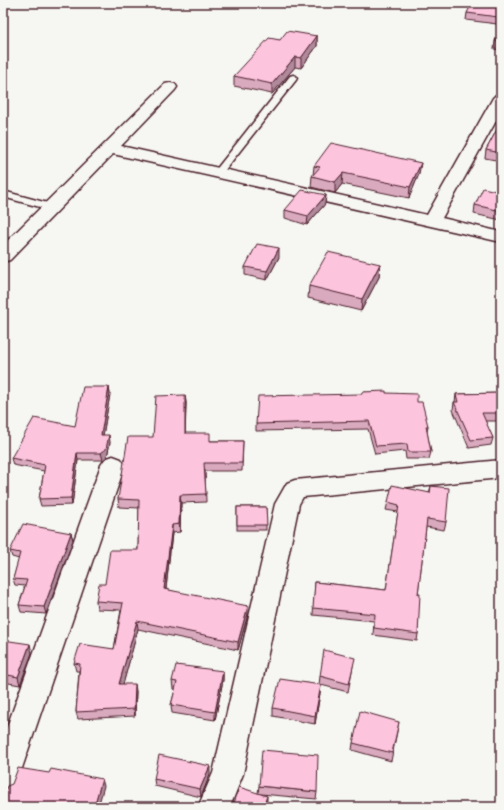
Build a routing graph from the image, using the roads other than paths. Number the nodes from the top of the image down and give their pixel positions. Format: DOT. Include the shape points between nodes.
graph roads {
  1 [pos="293,78"];
  2 [pos="170,87"];
  3 [pos="501,98"];
  4 [pos="110,148"];
  5 [pos="218,173"];
  6 [pos="3,194"];
  7 [pos="51,207"];
  8 [pos="432,221"];
  9 [pos="501,237"];
  10 [pos="3,256"];
  11 [pos="112,465"];
  12 [pos="501,469"];
  13 [pos="3,780"];
  14 [pos="214,807"];
  1 -- 5 [label="lane"];
  2 -- 4 [label="street"];
  3 -- 8 [label="street"];
  4 -- 5 [label="street"];
  4 -- 7 [label="street"];
  5 -- 8 [label="street"];
  6 -- 7 [label="lane"];
  7 -- 10 [label="street"];
  8 -- 9 [label="street"];
  11 -- 13 [label="street"];
  12 -- 14 [label="street" via="295,489 287,504 228,774"];
}
